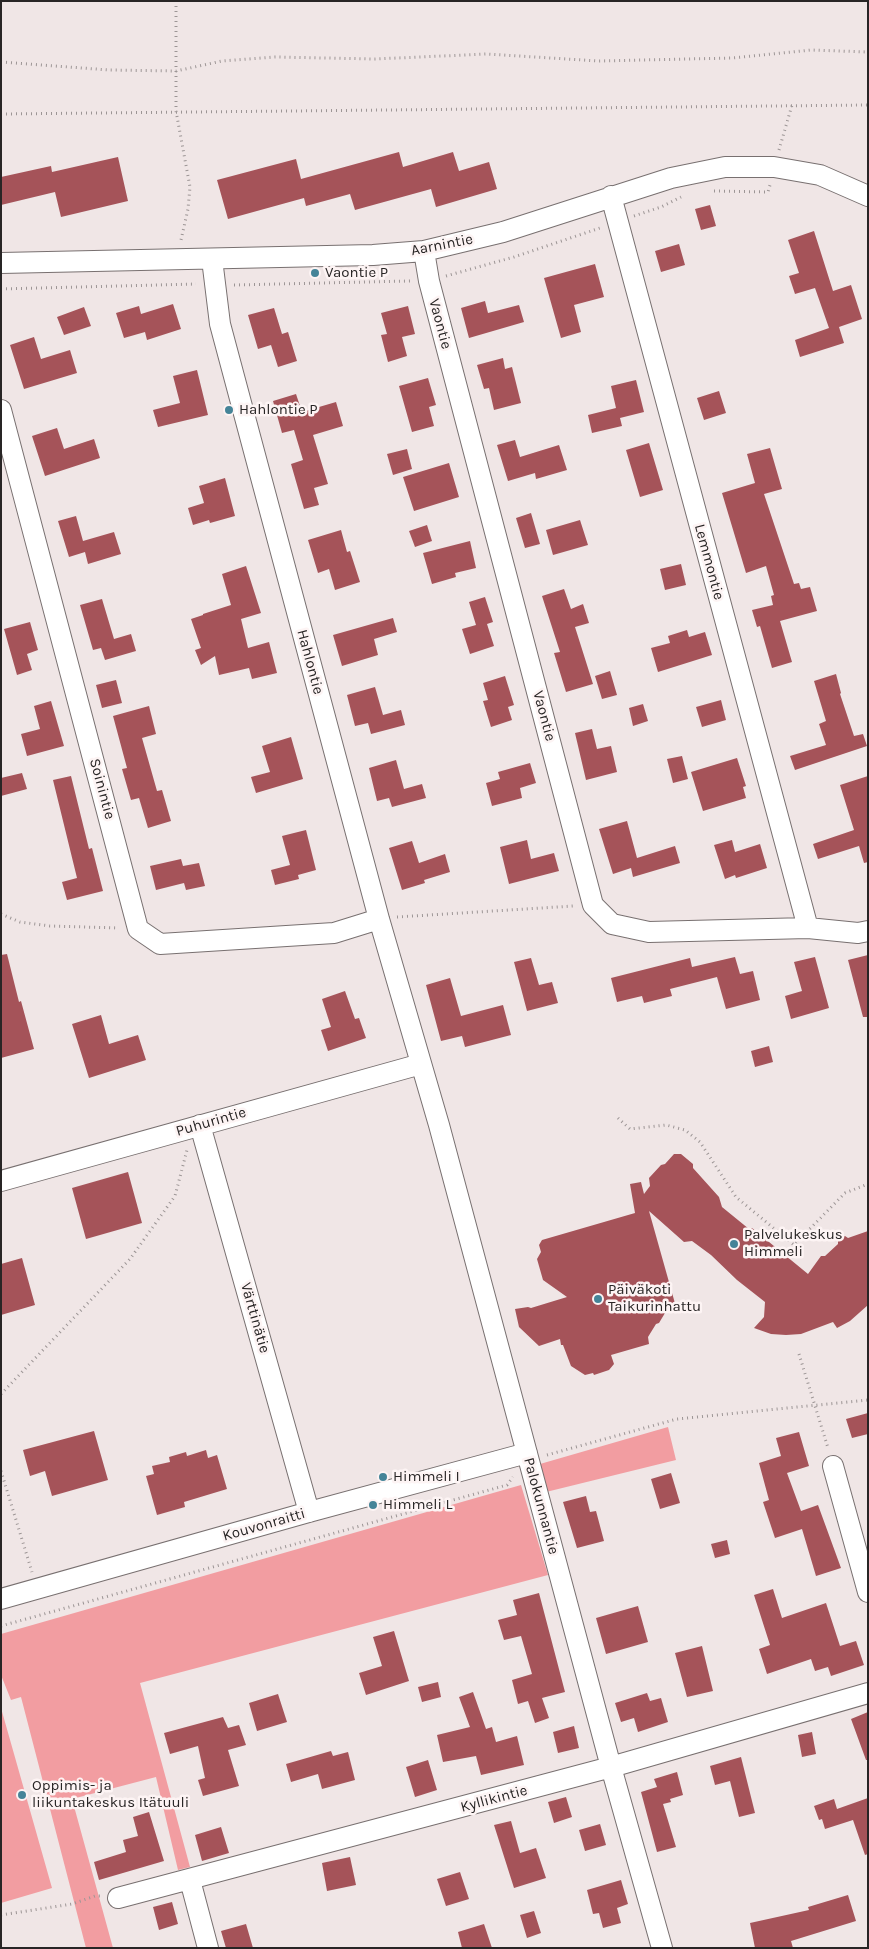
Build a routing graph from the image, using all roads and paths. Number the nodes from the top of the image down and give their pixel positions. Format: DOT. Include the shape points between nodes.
graph roads {
  1 [pos="176,1"];
  2 [pos="868,52"];
  3 [pos="1,62"];
  4 [pos="176,71"];
  5 [pos="868,105"];
  6 [pos="176,111"];
  7 [pos="1,114"];
  8 [pos="611,196"];
  9 [pos="868,196"];
  10 [pos="424,251"];
  11 [pos="180,258"];
  12 [pos="212,259"];
  13 [pos="1,263"];
  14 [pos="182,284"];
  15 [pos="1,410"];
  16 [pos="593,905"];
  17 [pos="1,914"];
  18 [pos="379,918"];
  19 [pos="808,928"];
  20 [pos="138,929"];
  21 [pos="868,932"];
  22 [pos="420,1064"];
  23 [pos="618,1118"];
  24 [pos="200,1125"];
  25 [pos="188,1144"];
  26 [pos="1,1180"];
  27 [pos="868,1184"];
  28 [pos="799,1354"];
  29 [pos="1,1394"];
  30 [pos="868,1400"];
  31 [pos="814,1406"];
  32 [pos="528,1459"];
  33 [pos="834,1466"];
  34 [pos="1,1471"];
  35 [pos="309,1512"];
  36 [pos="37,1589"];
  37 [pos="868,1592"];
  38 [pos="1,1599"];
  39 [pos="1,1626"];
  40 [pos="868,1693"];
  41 [pos="611,1767"];
  42 [pos="190,1880"];
  43 [pos="118,1898"];
  44 [pos="1,1916"];
  45 [pos="208,1948"];
  46 [pos="662,1948"];
  1 -- 4 [label="path"];
  2 -- 4 [label="path" via="811,50 732,58 599,61 487,54 374,59 275,57 222,60"];
  3 -- 4 [label="path"];
  4 -- 6 [label="path"];
  5 -- 6 [label="path"];
  6 -- 7 [label="path"];
  6 -- 11 [label="path" via="190,187"];
  8 -- 9 [label="street, Aarnintie" via="671,178 725,167 774,167 820,175"];
  8 -- 10 [label="street, Aarnintie" via="503,232"];
  8 -- 19 [label="street, Lemmontie"];
  10 -- 12 [label="street, Aarnintie"];
  10 -- 16 [label="street, Vaontie" via="429,281"];
  11 -- 12 [label="street, Aarnintie"];
  11 -- 13 [label="street, Aarnintie"];
  11 -- 14 [label="path"];
  12 -- 18 [label="street, Hahlontie" via="220,324"];
  15 -- 20 [label="street, Soinintie"];
  16 -- 18 [label="path"];
  16 -- 19 [label="street" via="612,924 649,932"];
  17 -- 20 [label="path" via="20,922 50,926"];
  18 -- 20 [label="street" via="334,933 160,944"];
  18 -- 22 [label="street, Hahlontie"];
  19 -- 21 [label="street"];
  22 -- 24 [label="street, Puhurintie"];
  22 -- 32 [label="street, Palokunnantie"];
  23 -- 27 [label="path" via="630,1129 666,1125 685,1130 700,1142 736,1196 794,1245 845,1193"];
  24 -- 26 [label="street, Puhurintie"];
  24 -- 35 [label="street, Värttinätie"];
  25 -- 29 [label="path" via="175,1196 130,1259"];
  28 -- 31 [label="path"];
  30 -- 31 [label="path"];
  31 -- 32 [label="path" via="677,1419"];
  31 -- 33 [label="path"];
  32 -- 35 [label="street, Kouvonraitti"];
  32 -- 39 [label="path" via="507,1485"];
  32 -- 41 [label="street, Palokunnantie"];
  33 -- 37 [label="street"];
  34 -- 36 [label="path"];
  35 -- 36 [label="street, Kouvonraitti"];
  36 -- 38 [label="street, Kouvonraitti"];
  40 -- 41 [label="street, Kyllikintie"];
  41 -- 42 [label="street, Kyllikintie"];
  41 -- 46 [label="street, Palokunnantie"];
  42 -- 43 [label="street, Kyllikintie"];
  42 -- 45 [label="street"];
  43 -- 44 [label="path" via="95,1896 72,1904"];
}
